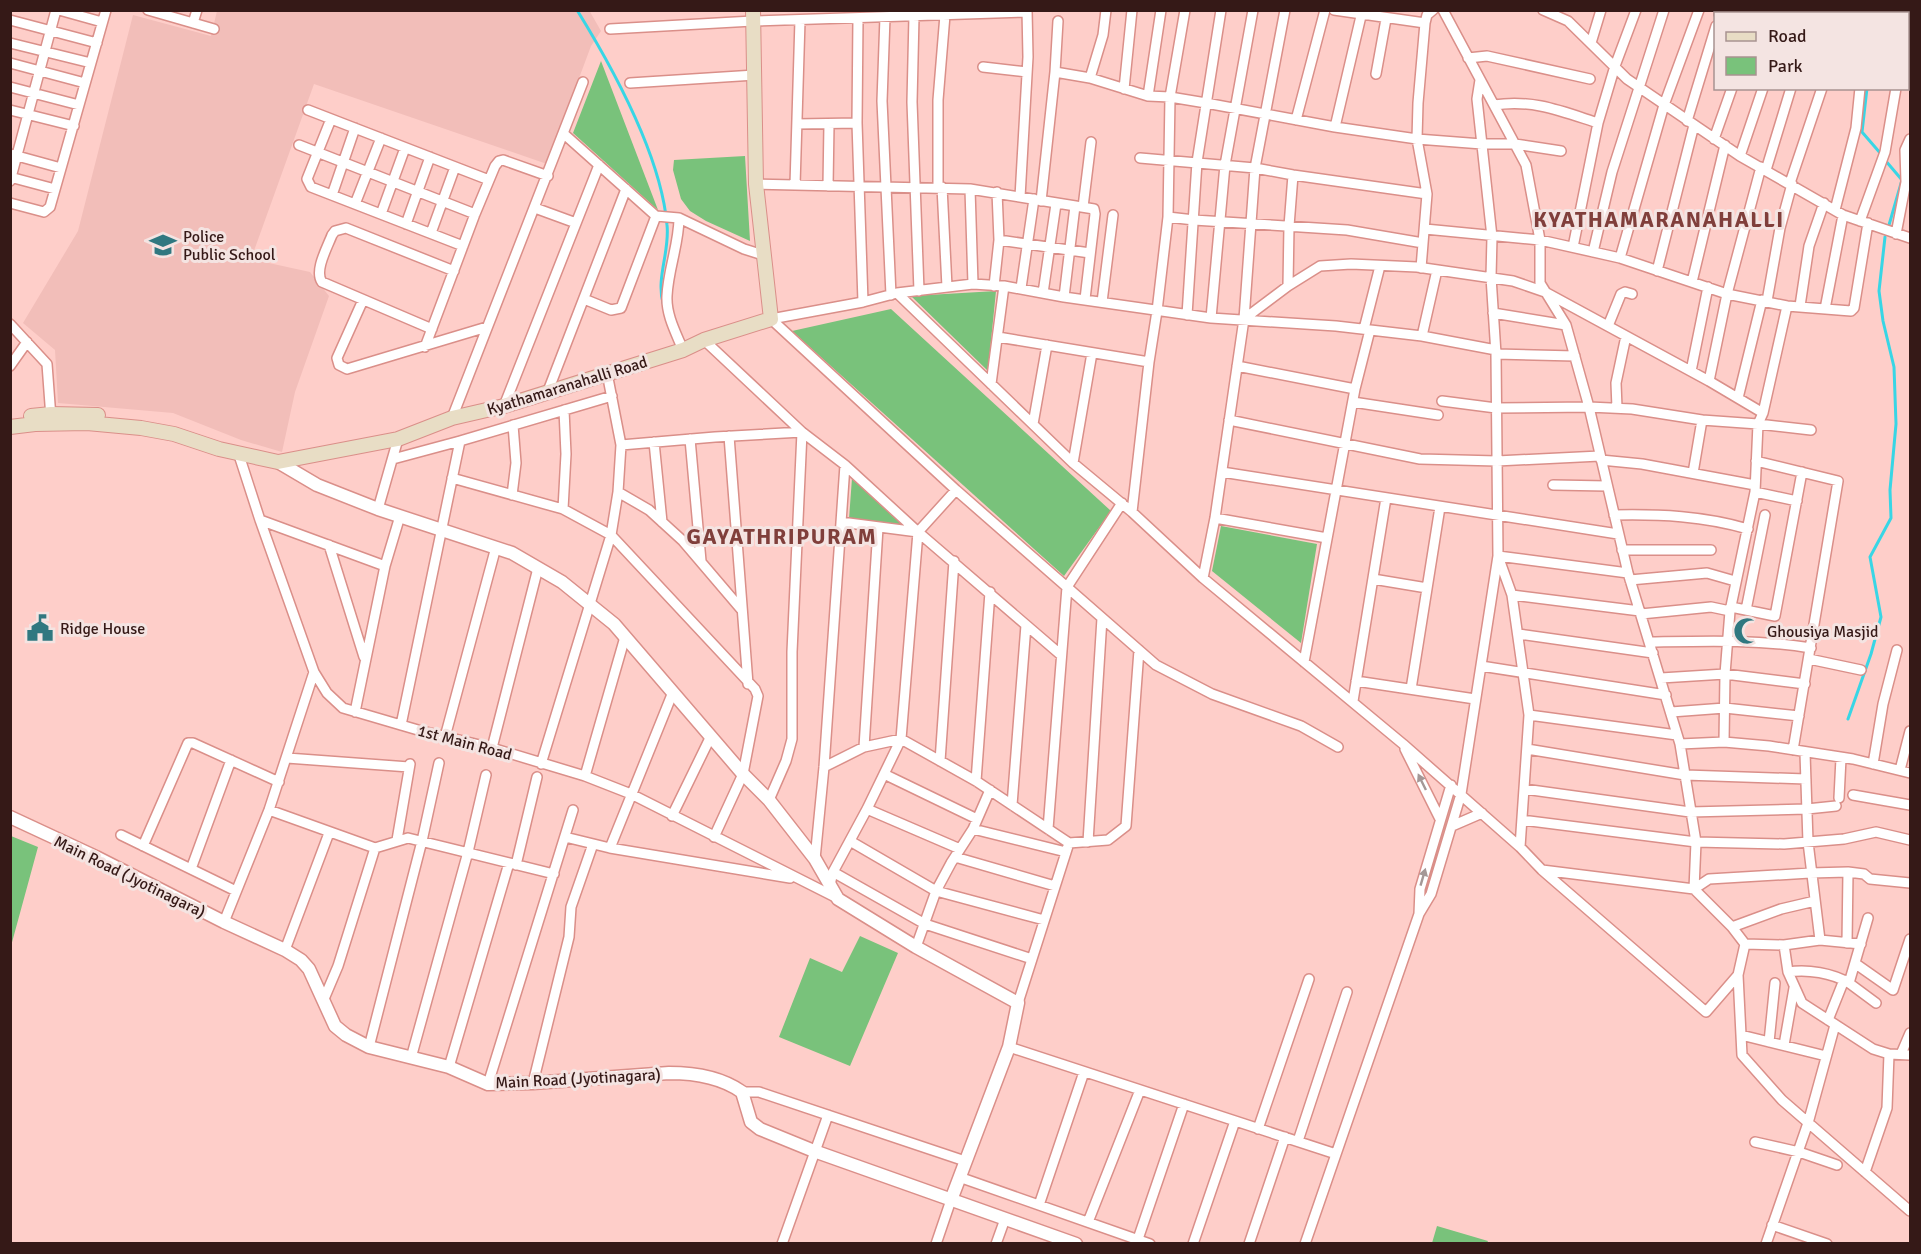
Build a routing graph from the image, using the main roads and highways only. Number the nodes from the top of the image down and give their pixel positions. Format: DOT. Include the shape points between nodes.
graph roads {
  1 [pos="753,16"];
  2 [pos="10,418"];
  3 [pos="51,419"];
  4 [pos="10,427"];
  1 -- 3 [label="main road, Kyathamaranahalli Road" via="756,184 771,319 504,406 452,418 398,439 278,462 237,452 173,425 86,414"];
  2 -- 3 [label="main road, Kyathamaranahalli Road"];
  3 -- 4 [label="main road, Kyathamaranahalli Road"];
}
